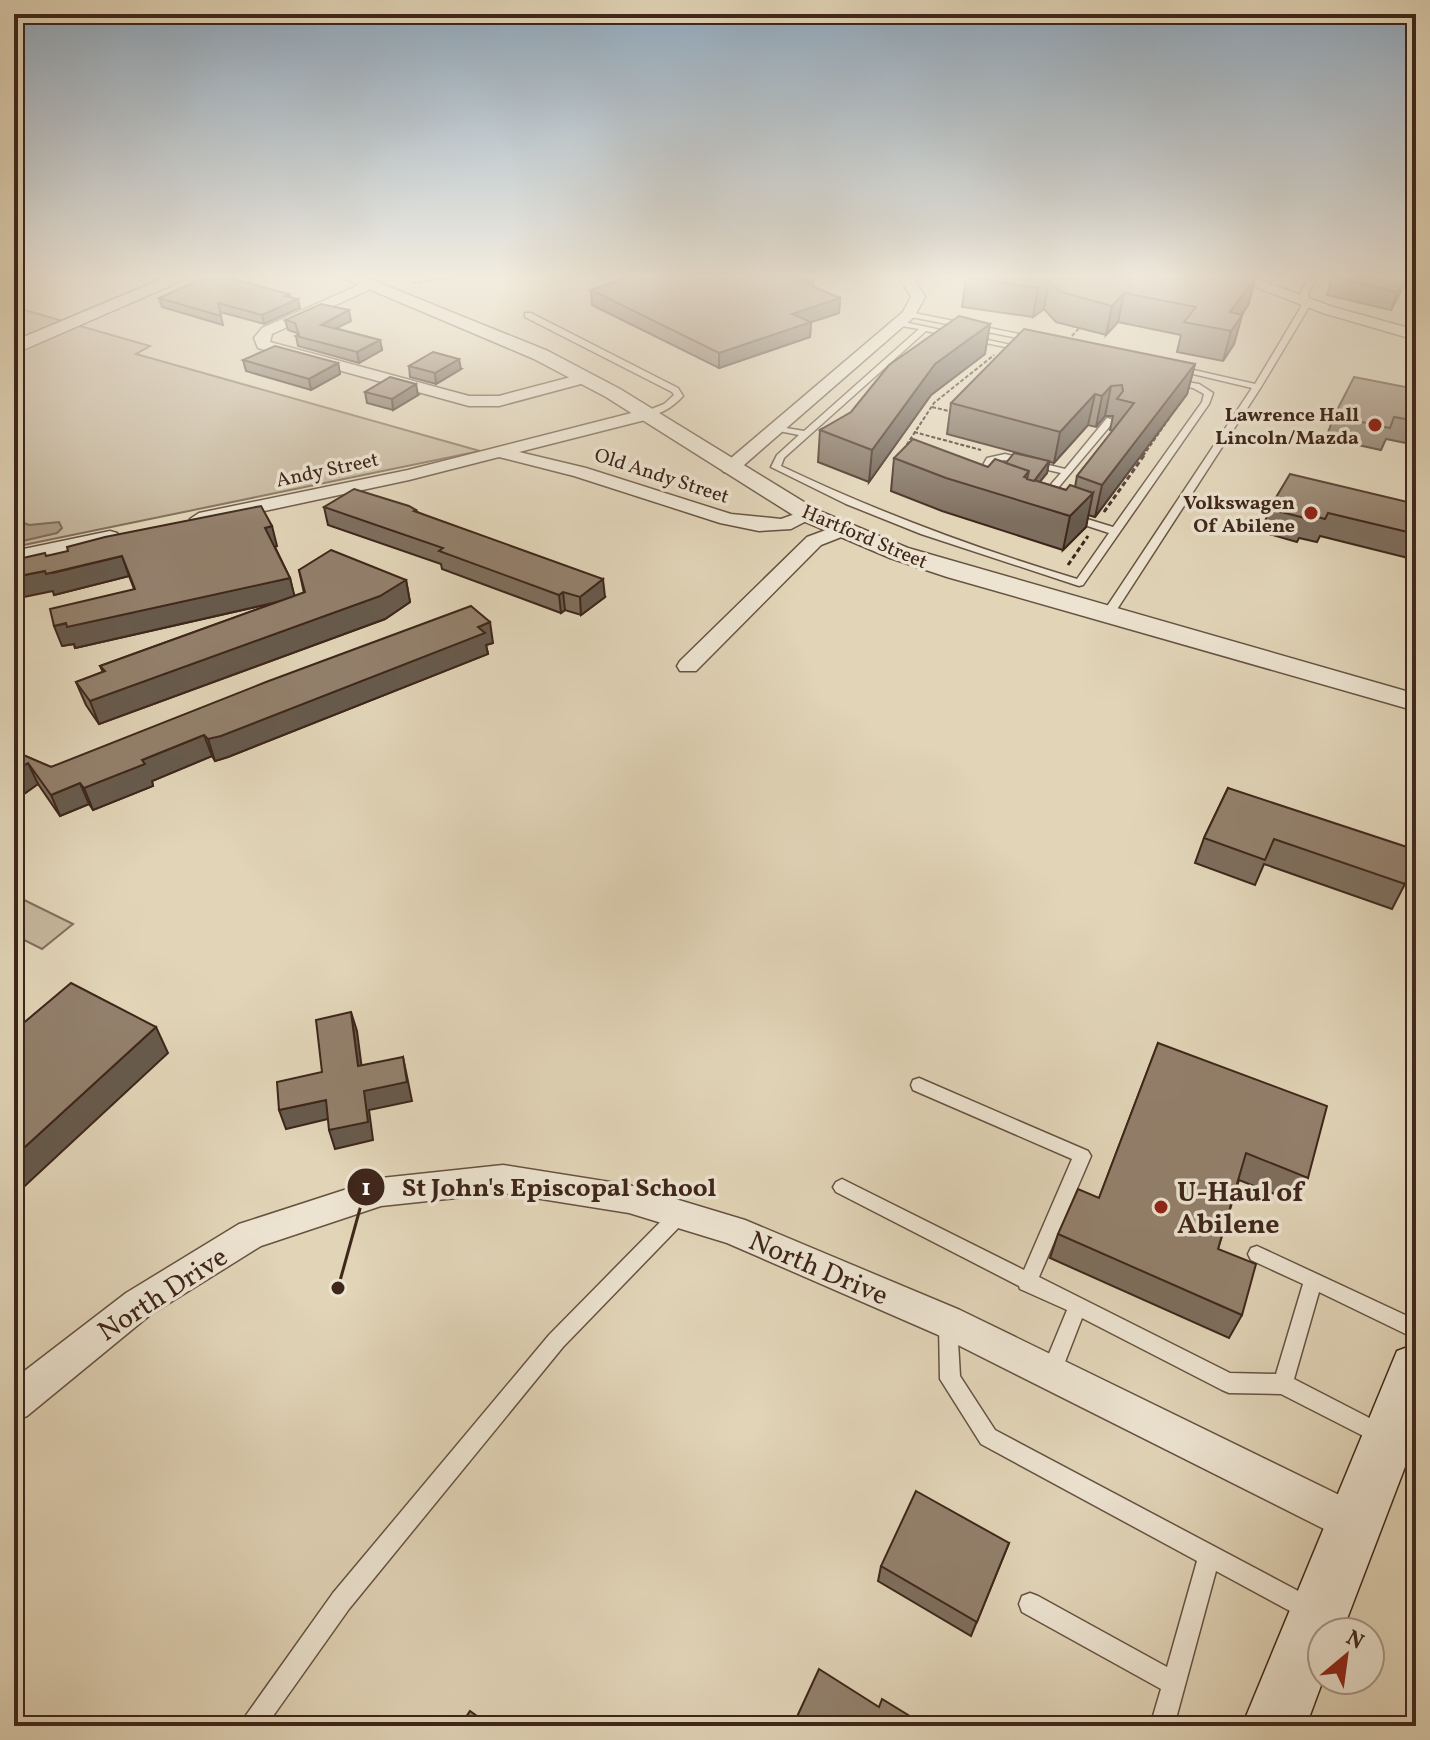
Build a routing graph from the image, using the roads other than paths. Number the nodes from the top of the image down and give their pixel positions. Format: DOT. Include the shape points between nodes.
graph roads {
  1 [pos="315,359"];
  2 [pos="547,359"];
  3 [pos="615,359"];
  4 [pos="855,359"];
  5 [pos="890,359"];
  6 [pos="1274,359"];
  7 [pos="1165,367"];
  8 [pos="1155,377"];
  9 [pos="586,378"];
  10 [pos="1257,387"];
  11 [pos="647,414"];
  12 [pos="1110,420"];
  13 [pos="777,428"];
  14 [pos="805,434"];
  15 [pos="501,453"];
  16 [pos="730,468"];
  17 [pos="1067,472"];
  18 [pos="990,486"];
  19 [pos="1025,500"];
  20 [pos="1039,504"];
  21 [pos="809,515"];
  22 [pos="179,523"];
  23 [pos="842,530"];
  24 [pos="1115,531"];
  25 [pos="134,532"];
  26 [pos="14,557"];
  27 [pos="1108,614"];
  28 [pos="688,666"];
  29 [pos="1416,703"];
  30 [pos="919,1085"];
  31 [pos="842,1187"];
  32 [pos="680,1214"];
  33 [pos="1257,1254"];
  34 [pos="1313,1280"];
  35 [pos="1027,1283"];
  36 [pos="1077,1308"];
  37 [pos="948,1322"];
  38 [pos="1416,1330"];
  39 [pos="1416,1369"];
  40 [pos="1051,1373"];
  41 [pos="1283,1384"];
  42 [pos="14,1403"];
  43 [pos="1387,1438"];
  44 [pos="1354,1523"];
  45 [pos="1209,1556"];
  46 [pos="1030,1604"];
  47 [pos="1318,1614"];
  48 [pos="1174,1684"];
  49 [pos="252,1726"];
  50 [pos="1162,1726"];
  51 [pos="1274,1726"];
  1 -- 9 [label="street" via="469,401 499,401"];
  2 -- 9 [label="street, Hartford Street"];
  3 -- 11 [label="lane" via="679,396"];
  4 -- 13 [label="street"];
  5 -- 14 [label="lane"];
  6 -- 10 [label="lane"];
  7 -- 10 [label="lane"];
  8 -- 24 [label="lane" via="1196,386 1208,397"];
  9 -- 11 [label="street, Hartford Street"];
  10 -- 27 [label="lane"];
  11 -- 15 [label="street, Andy Street"];
  11 -- 16 [label="street, Hartford Street"];
  12 -- 17 [label="lane"];
  13 -- 14 [label="lane"];
  13 -- 16 [label="street"];
  14 -- 24 [label="lane" via="776,467 866,509 1079,583"];
  15 -- 21 [label="street, Old Andy Street" via="727,519 784,525"];
  15 -- 22 [label="street, Andy Street"];
  16 -- 21 [label="street, Hartford Street"];
  17 -- 18 [label="lane" via="1005,457 991,459 984,481"];
  17 -- 20 [label="lane"];
  19 -- 20 [label="lane"];
  20 -- 24 [label="lane"];
  21 -- 23 [label="street, Hartford Street"];
  23 -- 27 [label="street, Hartford Street" via="956,572"];
  23 -- 28 [label="street" via="814,541"];
  25 -- 26 [label="street"];
  27 -- 29 [label="street, Hartford Street"];
  30 -- 35 [label="lane" via="1082,1156"];
  31 -- 35 [label="lane"];
  32 -- 37 [label="street, North Drive" via="733,1230"];
  32 -- 42 [label="street, North Drive" via="629,1199 503,1179 381,1192 251,1235 138,1304"];
  32 -- 49 [label="lane" via="556,1341 341,1601"];
  33 -- 34 [label="lane"];
  34 -- 38 [label="lane"];
  34 -- 41 [label="lane"];
  35 -- 36 [label="lane"];
  36 -- 40 [label="lane"];
  36 -- 41 [label="lane" via="1229,1383"];
  37 -- 40 [label="street, North Drive"];
  37 -- 45 [label="lane" via="950,1379 988,1437"];
  39 -- 43 [label="main road"];
  40 -- 44 [label="street, North Drive"];
  41 -- 43 [label="lane"];
  43 -- 44 [label="main road"];
  44 -- 47 [label="main road"];
  45 -- 47 [label="lane"];
  45 -- 48 [label="lane"];
  46 -- 48 [label="lane"];
  47 -- 51 [label="main road"];
  48 -- 50 [label="lane"];
}
